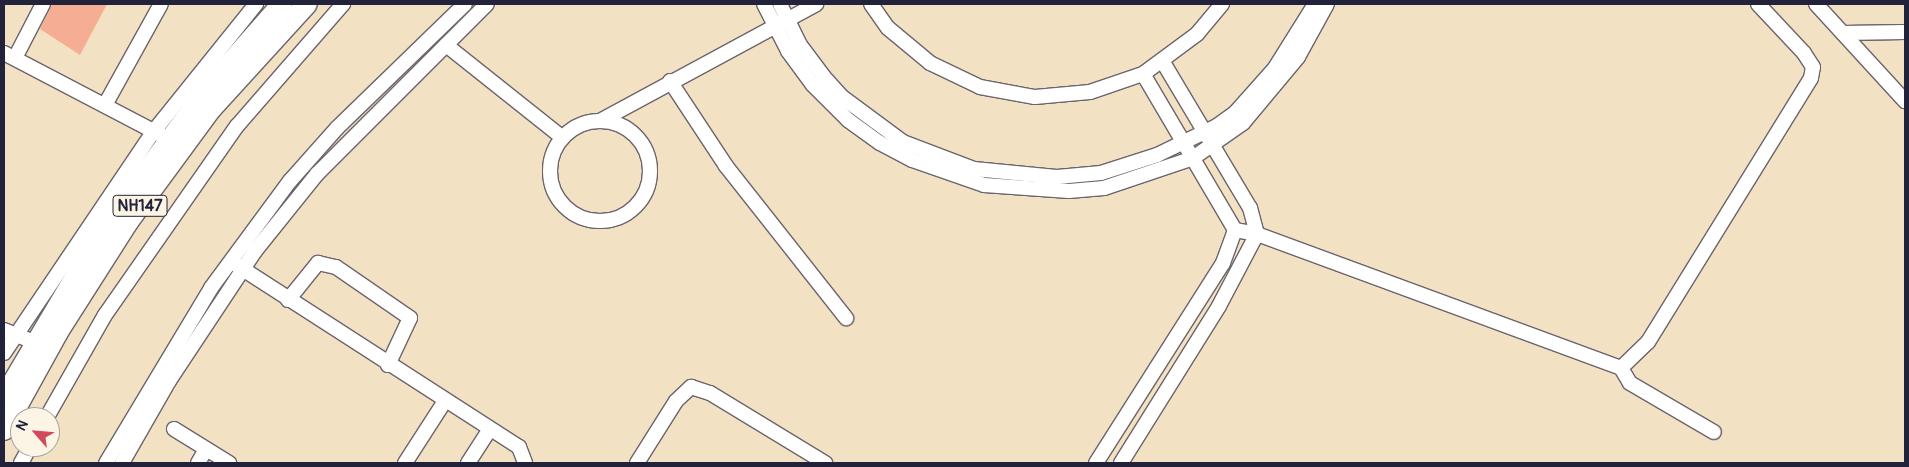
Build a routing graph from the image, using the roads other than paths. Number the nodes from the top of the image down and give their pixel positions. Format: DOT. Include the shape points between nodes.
graph roads {
  1 [pos="43,4"];
  2 [pos="161,4"];
  3 [pos="256,4"];
  4 [pos="282,4"];
  5 [pos="307,4"];
  6 [pos="343,4"];
  7 [pos="465,4"];
  8 [pos="487,4"];
  9 [pos="764,4"];
  10 [pos="780,4"];
  11 [pos="816,4"];
  12 [pos="871,4"];
  13 [pos="1222,4"];
  14 [pos="1315,4"];
  15 [pos="1327,4"];
  16 [pos="1758,4"];
  17 [pos="1816,4"];
  18 [pos="788,19"];
  19 [pos="774,25"];
  20 [pos="1905,32"];
  21 [pos="1843,34"];
  22 [pos="446,45"];
  23 [pos="9,56"];
  24 [pos="1163,62"];
  25 [pos="1143,74"];
  26 [pos="670,81"];
  27 [pos="1905,101"];
  28 [pos="105,104"];
  29 [pos="600,121"];
  30 [pos="161,135"];
  31 [pos="563,138"];
  32 [pos="1208,139"];
  33 [pos="1183,144"];
  34 [pos="1193,158"];
  35 [pos="1235,230"];
  36 [pos="1257,234"];
  37 [pos="230,260"];
  38 [pos="242,268"];
  39 [pos="288,300"];
  40 [pos="846,318"];
  41 [pos="8,332"];
  42 [pos="33,342"];
  43 [pos="4,353"];
  44 [pos="388,365"];
  45 [pos="1621,368"];
  46 [pos="4,397"];
  47 [pos="446,401"];
  48 [pos="53,407"];
  49 [pos="174,429"];
  50 [pos="490,429"];
  51 [pos="4,430"];
  52 [pos="1714,432"];
  53 [pos="206,449"];
  54 [pos="118,461"];
  55 [pos="198,463"];
  56 [pos="229,463"];
  57 [pos="405,463"];
  58 [pos="468,463"];
  59 [pos="525,463"];
  60 [pos="637,463"];
  61 [pos="825,463"];
  62 [pos="1096,463"];
  63 [pos="1121,463"];
  1 -- 23 [label="street"];
  2 -- 28 [label="street"];
  3 -- 30 [label="street"];
  4 -- 30 [label="highway, NH147"];
  5 -- 51 [label="highway, NH147" via="211,109 128,222 58,332"];
  6 -- 48 [label="street" via="237,126 105,315"];
  7 -- 37 [label="street" via="314,152"];
  8 -- 22 [label="street"];
  9 -- 19 [label="street"];
  10 -- 18 [label="street"];
  11 -- 18 [label="street"];
  12 -- 25 [label="street" via="888,28 930,64 980,87 1035,97 1090,92"];
  13 -- 24 [label="street" via="1197,34"];
  14 -- 32 [label="street" via="1255,93"];
  15 -- 32 [label="street" via="1298,57 1274,89 1243,123"];
  16 -- 45 [label="street" via="1804,53 1813,67 1811,78 1648,342"];
  17 -- 21 [label="street"];
  18 -- 19 [label="street"];
  18 -- 33 [label="street" via="800,45 842,97 903,142 946,160 1015,175 1057,177 1101,173"];
  19 -- 26 [label="street"];
  19 -- 34 [label="street" via="813,85 848,120 880,143 950,175 984,185 1069,192 1104,188"];
  20 -- 21 [label="street"];
  21 -- 27 [label="street"];
  22 -- 31 [label="street"];
  22 -- 38 [label="street" via="317,174"];
  23 -- 28 [label="street"];
  24 -- 25 [label="street"];
  24 -- 32 [label="street"];
  25 -- 33 [label="street"];
  26 -- 29 [label="street"];
  26 -- 40 [label="street" via="726,166"];
  28 -- 30 [label="street"];
  29 -- 31 [label="street" via="574,128"];
  29 -- 31 [label="street" via="631,132 648,156 647,188 627,214 596,221 566,208 551,180 553,158"];
  30 -- 41 [label="street"];
  30 -- 42 [label="highway, NH147"];
  32 -- 33 [label="street"];
  32 -- 34 [label="street"];
  32 -- 36 [label="street" via="1250,208"];
  33 -- 34 [label="street"];
  34 -- 35 [label="street"];
  35 -- 36 [label="street"];
  35 -- 62 [label="street" via="1223,263"];
  36 -- 45 [label="street"];
  36 -- 63 [label="street" via="1224,298"];
  37 -- 38 [label="street"];
  37 -- 54 [label="street"];
  38 -- 39 [label="street"];
  38 -- 54 [label="street"];
  39 -- 44 [label="street"];
  39 -- 44 [label="street" via="318,263 336,267 410,318"];
  41 -- 42 [label="street"];
  41 -- 43 [label="street"];
  42 -- 46 [label="highway, NH147"];
  44 -- 47 [label="street"];
  45 -- 52 [label="street" via="1630,383"];
  47 -- 50 [label="street"];
  47 -- 57 [label="street"];
  49 -- 53 [label="street"];
  50 -- 58 [label="street"];
  50 -- 59 [label="street" via="519,447"];
  53 -- 55 [label="street"];
  53 -- 56 [label="street"];
  60 -- 61 [label="street" via="676,401 690,387 710,393"];
}
